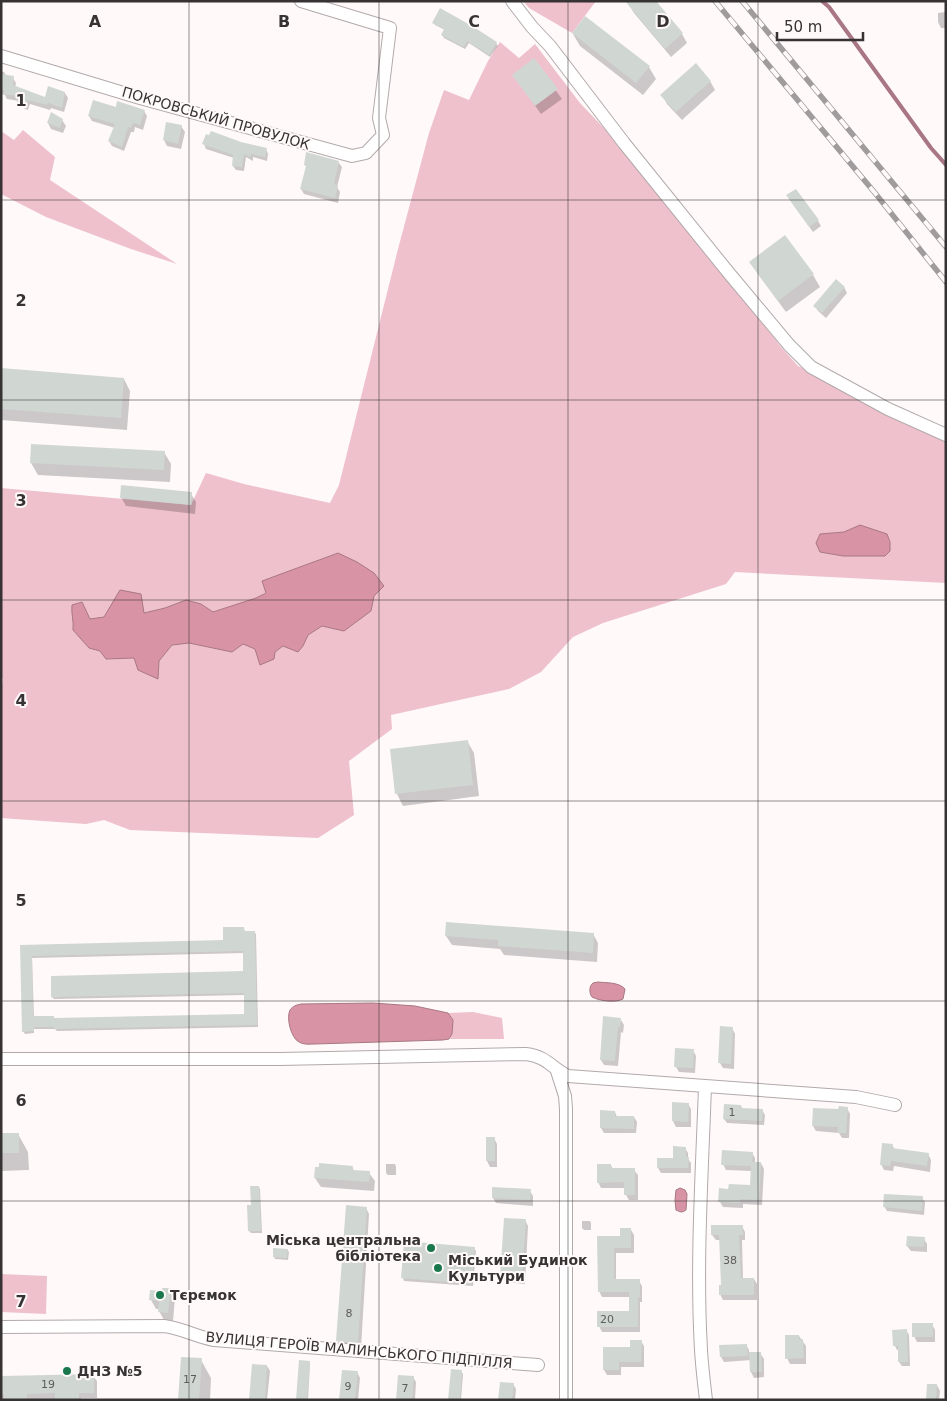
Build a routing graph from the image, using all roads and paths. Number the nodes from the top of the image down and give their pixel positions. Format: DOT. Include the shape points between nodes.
graph roads {
  1 [pos="301,1"];
  2 [pos="512,1"];
  3 [pos="1,56"];
  4 [pos="946,435"];
  5 [pos="1,1059"];
  6 [pos="558,1071"];
  7 [pos="705,1086"];
  8 [pos="895,1104"];
  9 [pos="1,1327"];
  10 [pos="538,1365"];
  11 [pos="566,1400"];
  12 [pos="706,1400"];
  1 -- 3 [label="street, ПОКРОВСЬКИЙ ПРОВУЛОК" via="390,28 379,118 382,135 366,153 352,156"];
  2 -- 4 [label="street" via="685,219 800,356 811,366 888,409"];
  5 -- 6 [label="street" via="280,1059 526,1054 537,1055"];
  6 -- 7 [label="street" via="583,1078"];
  6 -- 11 [label="street" via="566,1096"];
  7 -- 8 [label="street" via="856,1097"];
  7 -- 12 [label="street" via="700,1298"];
  9 -- 10 [label="street, ВУЛИЦЯ ГЕРОЇВ МАЛИНСЬКОГО ПІДПІЛЛЯ" via="164,1326 214,1340"];
}
